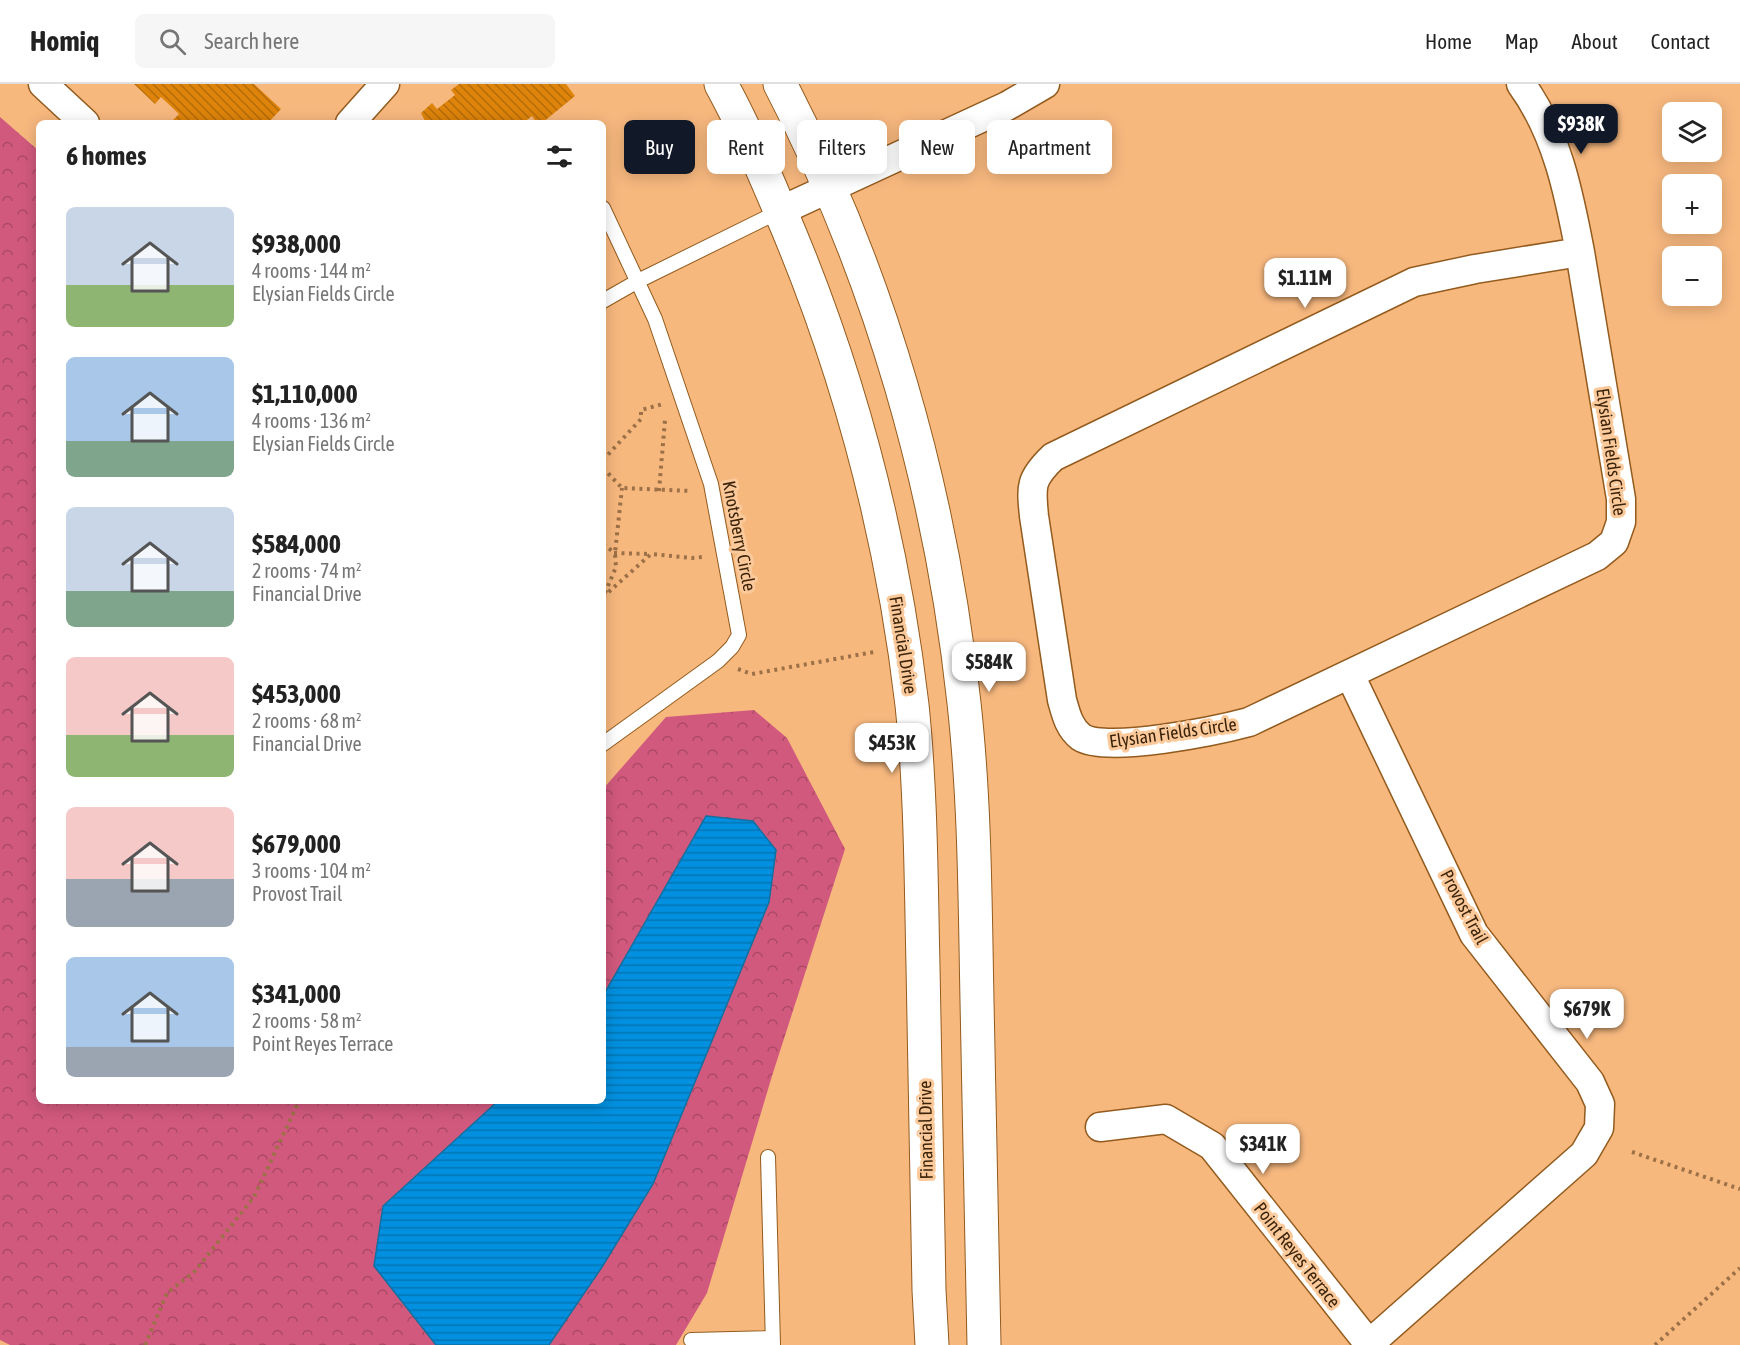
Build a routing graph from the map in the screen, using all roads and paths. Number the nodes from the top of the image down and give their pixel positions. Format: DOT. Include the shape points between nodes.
graph roads {
  1 [pos="43,84"];
  2 [pos="385,84"];
  3 [pos="721,84"];
  4 [pos="780,84"];
  5 [pos="1045,84"];
  6 [pos="1521,84"];
  7 [pos="82,120"];
  8 [pos="353,120"];
  9 [pos="830,187"];
  10 [pos="780,211"];
  11 [pos="606,214"];
  12 [pos="1580,252"];
  13 [pos="638,281"];
  14 [pos="606,299"];
  15 [pos="606,457"];
  16 [pos="606,471"];
  17 [pos="622,488"];
  18 [pos="659,491"];
  19 [pos="698,491"];
  20 [pos="606,546"];
  21 [pos="615,553"];
  22 [pos="651,554"];
  23 [pos="724,554"];
  24 [pos="606,589"];
  25 [pos="606,593"];
  26 [pos="873,642"];
  27 [pos="874,652"];
  28 [pos="875,658"];
  29 [pos="718,661"];
  30 [pos="1350,675"];
  31 [pos="606,742"];
  32 [pos="298,1104"];
  33 [pos="1100,1126"];
  34 [pos="1632,1152"];
  35 [pos="768,1157"];
  36 [pos="1740,1189"];
  37 [pos="1740,1268"];
  38 [pos="691,1340"];
  39 [pos="772,1341"];
  40 [pos="144,1345"];
  41 [pos="932,1345"];
  42 [pos="984,1345"];
  43 [pos="1369,1345"];
  44 [pos="1655,1345"];
  1 -- 7 [label="street"];
  2 -- 8 [label="street"];
  3 -- 10 [label="street, Financial Drive" via="743,123"];
  4 -- 9 [label="street"];
  5 -- 9 [label="street"];
  6 -- 12 [label="street, Elysian Fields Circle" via="1548,132 1564,174"];
  9 -- 10 [label="street"];
  9 -- 42 [label="street" via="891,353 913,430 940,545 957,649 972,822"];
  10 -- 13 [label="lane"];
  10 -- 41 [label="street, Financial Drive" via="814,293 872,481 890,564 912,706 921,842"];
  11 -- 13 [label="lane, Knotsberry Circle"];
  12 -- 30 [label="street, Elysian Fields Circle" via="1621,499 1622,522 1614,542 1597,556"];
  12 -- 30 [label="street, Elysian Fields Circle" via="1414,282 1053,458 1038,472 1031,490 1062,700 1068,723 1081,737 1120,744 1225,728 1250,722"];
  13 -- 14 [label="lane"];
  13 -- 23 [label="lane, Knotsberry Circle" via="655,319 711,484"];
  15 -- 18 [label="path" via="641,419 641,410 666,404"];
  16 -- 17 [label="path"];
  17 -- 18 [label="path"];
  17 -- 21 [label="path"];
  18 -- 19 [label="path"];
  20 -- 21 [label="path"];
  21 -- 22 [label="path"];
  21 -- 24 [label="path" via="616,567"];
  22 -- 23 [label="path" via="692,558"];
  22 -- 25 [label="path"];
  23 -- 29 [label="lane, Knotsberry Circle" via="739,635"];
  26 -- 27 [label="path"];
  27 -- 28 [label="path"];
  27 -- 29 [label="path" via="752,674"];
  29 -- 31 [label="lane, Knotsberry Circle"];
  30 -- 43 [label="street, Provost Trail" via="1474,934 1590,1082 1600,1104 1599,1128 1584,1154"];
  32 -- 40 [label="path" via="254,1197 195,1271 167,1293"];
  33 -- 43 [label="street, Point Reyes Terrace" via="1166,1119 1212,1146"];
  34 -- 36 [label="path"];
  35 -- 39 [label="lane"];
  37 -- 44 [label="path"];
  38 -- 39 [label="lane"];
}
